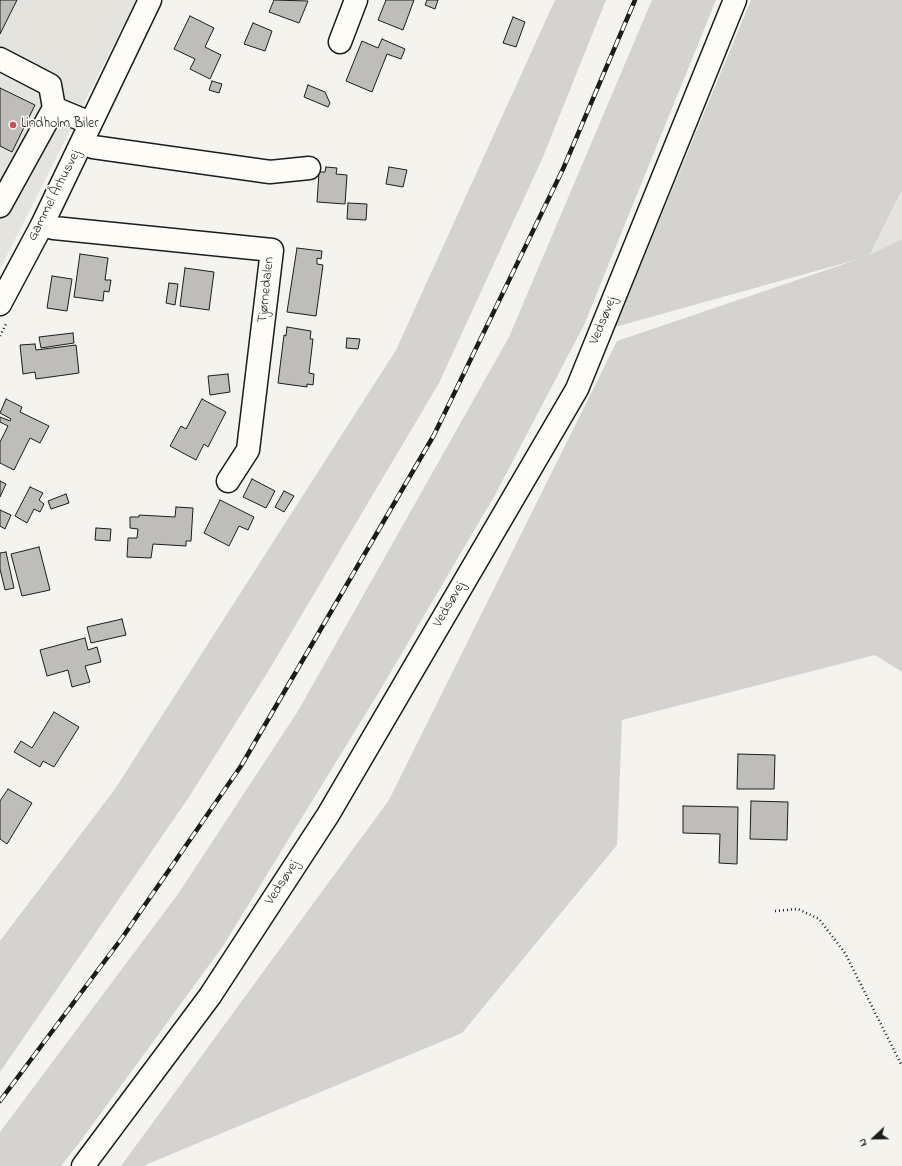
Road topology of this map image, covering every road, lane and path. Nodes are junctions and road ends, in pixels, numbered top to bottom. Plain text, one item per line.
1 (150, 0) edge
2 (356, 0) edge
3 (735, 0) edge
4 (340, 42) dead end
5 (0, 59) edge
6 (54, 108) junction
7 (90, 123) junction
8 (82, 143) junction
9 (309, 168) dead end
10 (0, 206) edge
11 (42, 225) junction
12 (0, 304) edge
13 (228, 481) dead end
14 (775, 911) dead end
15 (902, 1066) edge
16 (83, 1166) edge

1 - 7 street, Gammel Århusvej
2 - 4 street
3 - 16 street, Vedsøvej
5 - 6 street
6 - 7 street
6 - 10 street
7 - 8 street, Gammel Århusvej
8 - 9 street
8 - 11 street, Gammel Århusvej
11 - 12 street, Gammel Århusvej
11 - 13 street, Tjørnedalen
14 - 15 path

